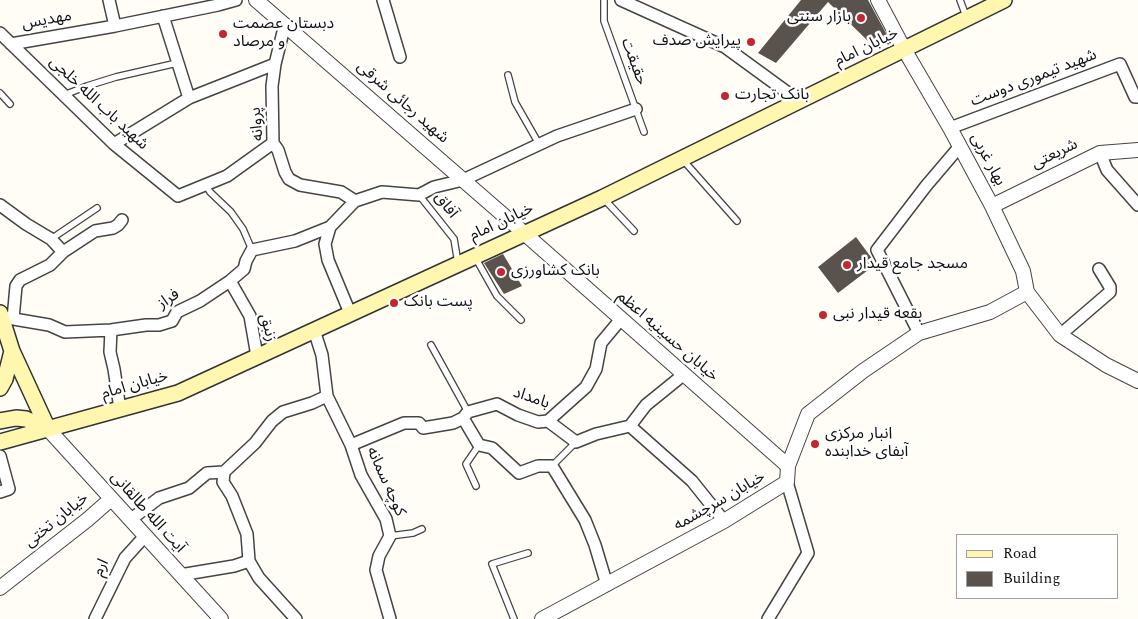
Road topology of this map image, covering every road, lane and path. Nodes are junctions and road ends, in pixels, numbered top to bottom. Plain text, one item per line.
1 (109, 0) edge
2 (236, 0) edge
3 (383, 0) edge
4 (604, 0) edge
5 (621, 0) edge
6 (878, 0) edge
7 (960, 0) edge
8 (1004, 0) edge
9 (260, 1) edge
10 (636, 3) edge
11 (163, 16) junction
12 (967, 18) junction
13 (285, 24) junction
14 (115, 26) junction
15 (0, 33) edge
16 (11, 44) junction
17 (904, 49) junction
18 (400, 57) dead end
19 (177, 62) junction
20 (275, 64) junction
21 (508, 75) dead end
22 (0, 93) edge
23 (64, 95) junction
24 (1138, 97) edge
25 (189, 98) junction
26 (799, 101) junction
27 (10, 104) dead end
28 (636, 109) junction
29 (950, 128) junction
30 (644, 132) dead end
31 (114, 144) junction
32 (274, 144) junction
33 (539, 144) junction
34 (960, 146) junction
35 (1138, 150) edge
36 (1100, 153) junction
37 (682, 159) junction
38 (463, 180) junction
39 (206, 185) junction
40 (419, 195) junction
41 (602, 198) junction
42 (355, 201) junction
43 (0, 205) edge
44 (1138, 205) edge
45 (992, 206) junction
46 (97, 208) dead end
47 (122, 220) dead end
48 (736, 221) dead end
49 (330, 227) junction
50 (634, 231) dead end
51 (524, 233) junction
52 (51, 239) junction
53 (252, 250) junction
54 (63, 252) junction
55 (474, 256) junction
56 (458, 263) junction
57 (1099, 269) dead end
58 (230, 281) junction
59 (1027, 292) junction
60 (350, 313) junction
61 (5, 316) edge
62 (621, 319) junction
63 (520, 320) dead end
64 (110, 330) junction
65 (314, 330) junction
66 (919, 333) junction
67 (1060, 335) junction
68 (431, 345) dead end
69 (12, 351) junction
70 (258, 356) junction
71 (683, 374) junction
72 (1138, 381) edge
73 (0, 388) edge
74 (327, 396) junction
75 (120, 409) junction
76 (466, 416) junction
77 (0, 421) edge
78 (548, 421) junction
79 (630, 426) junction
80 (48, 429) junction
81 (0, 442) edge
82 (576, 442) junction
83 (351, 445) junction
84 (479, 445) junction
85 (0, 456) edge
86 (552, 466) junction
87 (788, 466) junction
88 (224, 472) junction
89 (787, 482) junction
90 (476, 486) dead end
91 (0, 492) edge
92 (111, 499) junction
93 (130, 520) junction
94 (724, 521) junction
95 (422, 529) dead end
96 (145, 536) junction
97 (390, 536) junction
98 (528, 553) dead end
99 (249, 561) junction
100 (180, 575) junction
101 (607, 585) junction
102 (0, 588) edge
103 (95, 619) edge
104 (221, 619) edge
105 (296, 619) edge
106 (390, 619) edge
107 (514, 619) edge
108 (542, 619) edge
109 (768, 619) edge

1 - 14 street
2 - 11 street, مهدیس
3 - 18 street
4 - 28 lane, حقیقت
5 - 10 street
6 - 17 street, بهار غربی
7 - 12 lane
8 - 12 main road, خیابان امام
9 - 13 street, شهید رجائی شرقی
10 - 26 street
11 - 14 street, مهدیس
11 - 19 street
12 - 17 main road, خیابان امام
13 - 20 street, پروانه
13 - 38 street, شهید رجائی شرقی
14 - 16 street, مهدیس
15 - 16 street, شهید باب الله خلجی
16 - 23 street, شهید باب الله خلجی
17 - 26 main road, خیابان امام
17 - 29 street, بهار غربی
19 - 23 lane
19 - 25 street
20 - 25 street
20 - 32 street, پروانه
21 - 33 lane
22 - 27 lane
23 - 31 street, شهید باب الله خلجی
24 - 29 street, شهید تیموری دوست
25 - 31 street
26 - 37 main road, خیابان امام
28 - 30 lane, حقیقت
28 - 33 street
29 - 34 street, بهار غربی
31 - 39 street, شهید باب الله خلجی
32 - 39 street
32 - 42 street, پروانه
33 - 38 street
34 - 45 street, بهار غربی
34 - 66 street
35 - 36 street, شریعتی
36 - 44 street
36 - 45 street, شریعتی
37 - 41 main road, خیابان امام
37 - 48 lane
38 - 40 street
38 - 51 street, شهید رجائی شرقی
39 - 53 lane
40 - 42 street
40 - 56 lane, آفاق
41 - 50 lane
41 - 51 main road, خیابان امام
42 - 49 street
43 - 52 street
45 - 59 street, بهار غربی
46 - 52 lane
47 - 54 street
49 - 53 street
49 - 60 street
51 - 55 main road, خیابان امام
51 - 62 street, خیابان حسینیه اعظم
52 - 54 street
53 - 58 street, فراز
54 - 61 street
55 - 56 main road, خیابان امام
55 - 63 lane
56 - 60 main road, خیابان امام
57 - 67 street
58 - 64 street, فراز
58 - 70 street, زنبق
59 - 66 street, خیابان سرچشمه
59 - 67 street
60 - 65 main road, خیابان امام
61 - 64 street, فراز
61 - 69 main road
62 - 71 street, خیابان حسینیه اعظم
62 - 78 street
64 - 75 street
65 - 70 main road, خیابان امام
65 - 74 street, کوچه سمانه
66 - 87 street, خیابان سرچشمه
67 - 72 street
68 - 76 lane
69 - 73 main road
69 - 80 main road
70 - 75 main road, خیابان امام
71 - 79 street
71 - 87 street, خیابان حسینیه اعظم
74 - 83 street, کوچه سمانه
74 - 88 street
75 - 80 main road, خیابان امام
76 - 78 street, بامداد
76 - 83 street, بامداد
76 - 84 street
77 - 80 main road
78 - 82 street, بامداد
79 - 82 street
79 - 94 street
80 - 81 main road, خیابان امام
80 - 92 street, آیت الله طالقانی
82 - 86 lane
83 - 97 street, کوچه سمانه
84 - 86 street
84 - 90 lane
85 - 91 street
86 - 101 street
87 - 89 street, خیابان سرچشمه
88 - 93 street
88 - 99 street
89 - 94 street, خیابان سرچشمه
89 - 109 street
92 - 93 street, آیت الله طالقانی
92 - 102 street, خیابان تختی
93 - 96 street, آیت الله طالقانی
94 - 101 street, خیابان سرچشمه
95 - 97 lane
96 - 100 street, آیت الله طالقانی
96 - 103 street, ارم
97 - 106 street, کوچه سمانه
98 - 107 lane
99 - 100 street
99 - 105 street
100 - 104 street, آیت الله طالقانی
101 - 108 street, خیابان سرچشمه

